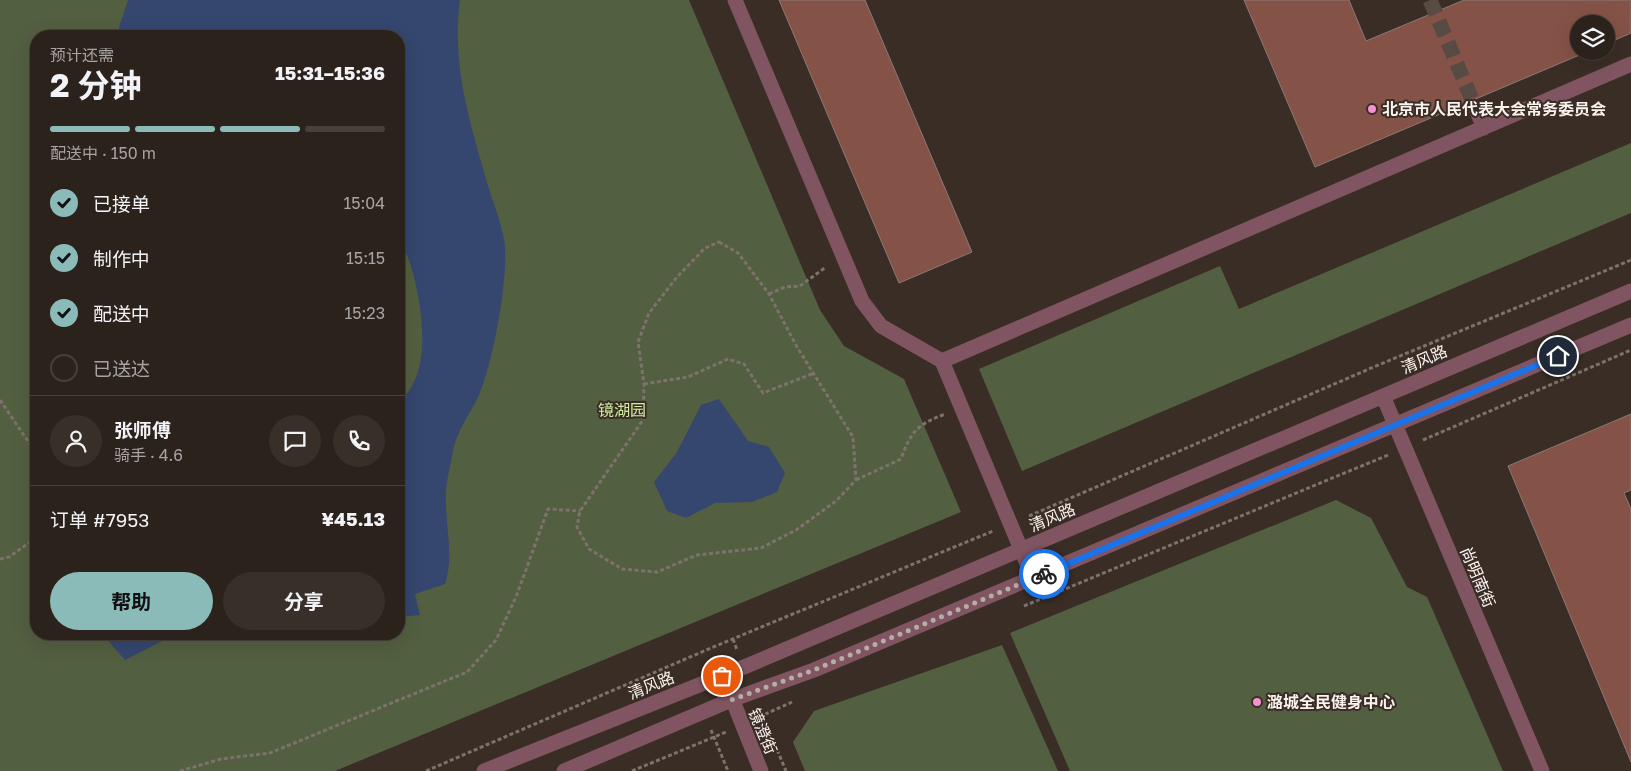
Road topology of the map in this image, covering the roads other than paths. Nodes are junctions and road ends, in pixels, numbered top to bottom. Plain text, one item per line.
1 (735, 0) edge
2 (1631, 64) edge
3 (1476, 109) tunnel mouth
4 (1484, 128) junction
5 (1631, 291) edge
6 (1631, 325) edge
7 (942, 361) junction
8 (1382, 396) junction
9 (1395, 425) junction
10 (1022, 549) junction
11 (1033, 578) junction
12 (722, 676) junction
13 (731, 700) junction
14 (484, 771) edge
15 (564, 771) edge
16 (760, 771) edge
17 (1542, 771) edge

1 - 7 street
2 - 4 street
3 - 4 street
4 - 7 street
5 - 8 street, 清风路
6 - 9 street
7 - 10 street
8 - 9 street, 尚明南街
8 - 10 street, 清风路
9 - 11 street
9 - 17 street, 尚明南街
10 - 11 street
10 - 12 street, 清风路
11 - 13 street
12 - 13 street, 镜澄街
12 - 14 street, 清风路
13 - 15 street
13 - 16 street, 镜澄街

